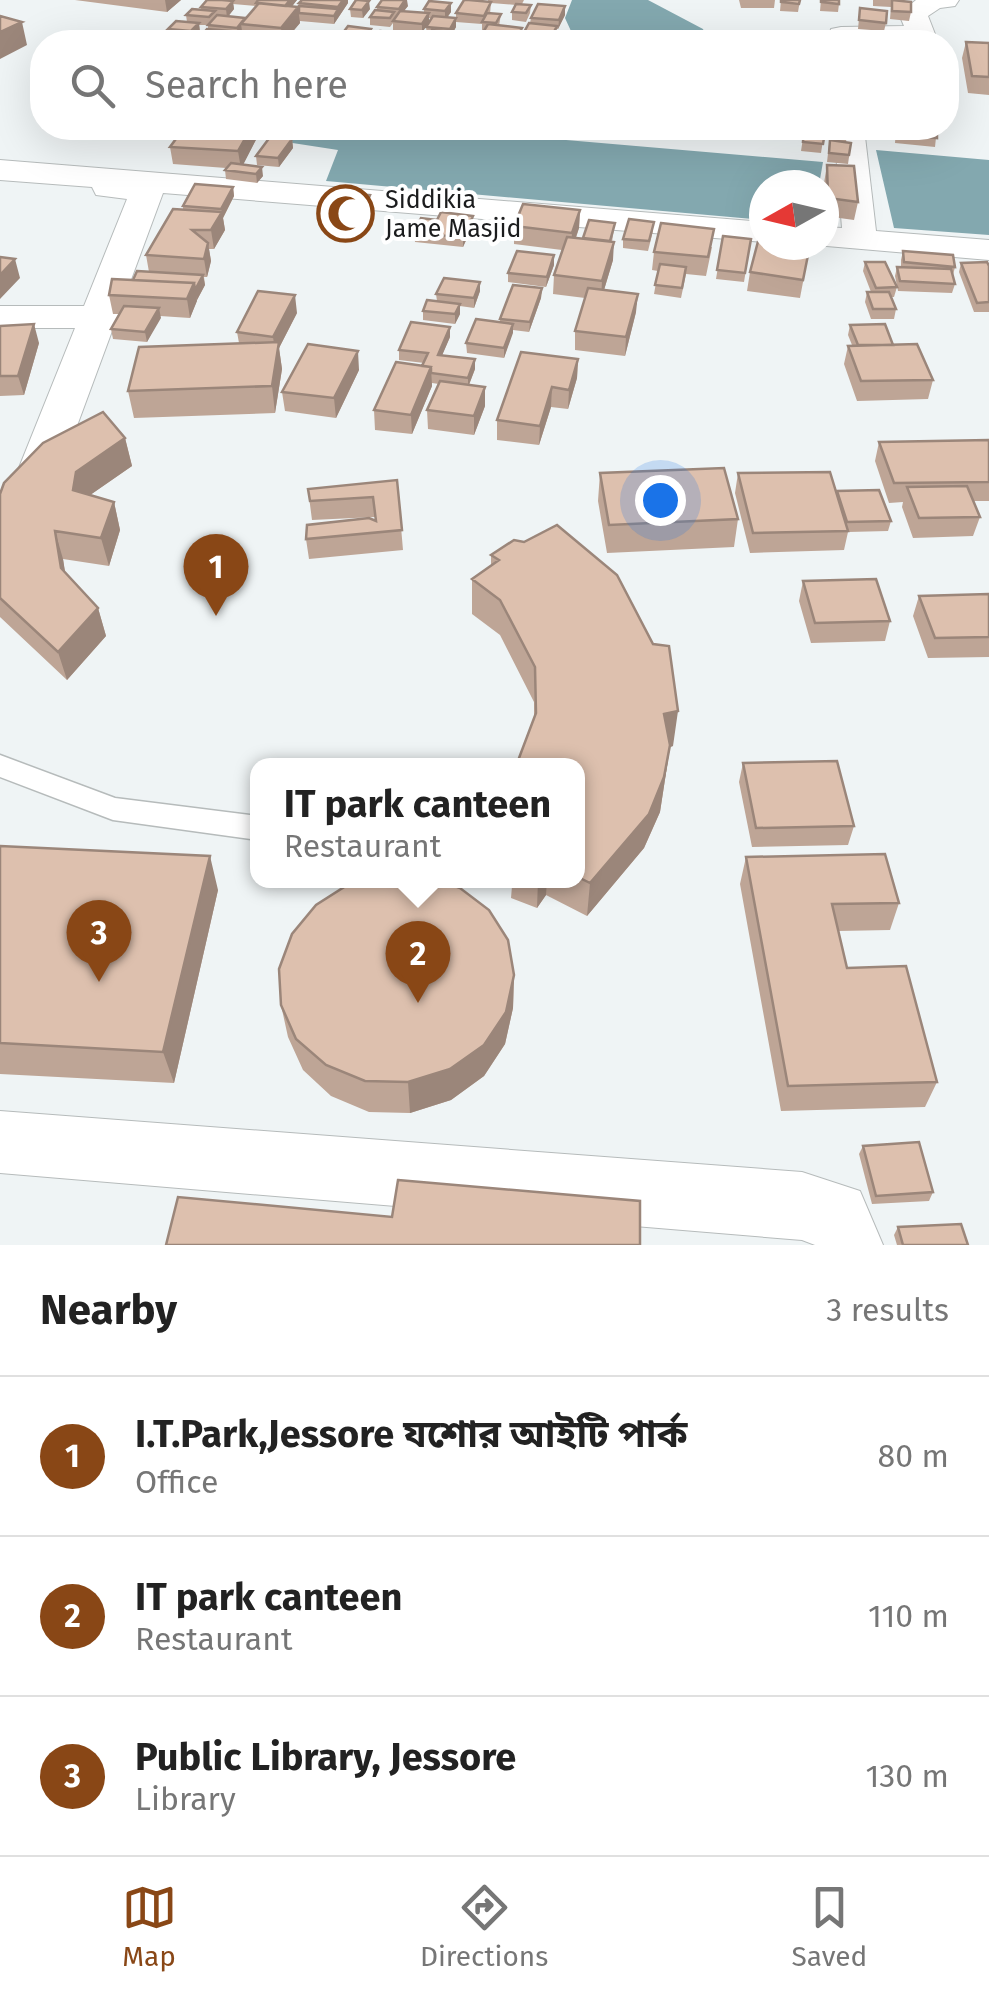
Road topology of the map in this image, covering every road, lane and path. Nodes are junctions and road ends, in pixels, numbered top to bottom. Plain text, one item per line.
1 (946, 0) edge
2 (919, 30) edge
3 (851, 140) edge
4 (0, 170) edge
5 (0, 178) edge
6 (749, 231) edge
7 (839, 238) edge
8 (860, 240) junction
9 (989, 250) edge
10 (0, 317) edge
11 (96, 318) junction
12 (0, 572) edge
13 (0, 766) edge
14 (250, 827) edge
15 (0, 1142) edge
16 (849, 1245) edge

1 - 2 street
3 - 8 street
4 - 6 street
5 - 11 street
7 - 8 street
8 - 9 street
10 - 11 street
11 - 12 street
13 - 14 lane
15 - 16 street

